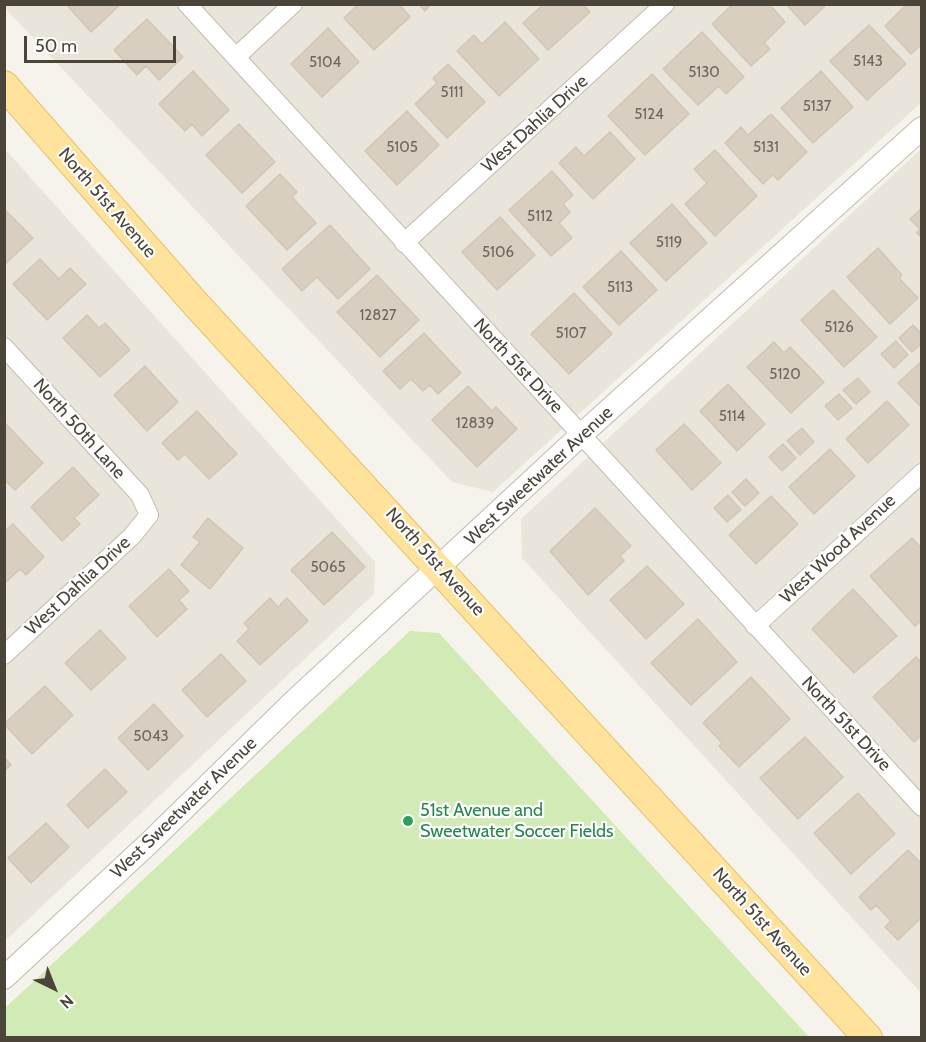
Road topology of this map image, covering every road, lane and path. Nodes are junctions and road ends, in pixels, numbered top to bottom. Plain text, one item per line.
1 (187, 4) edge
2 (293, 4) edge
3 (665, 4) edge
4 (236, 57) junction
5 (4, 85) edge
6 (921, 128) edge
7 (404, 243) junction
8 (4, 347) edge
9 (582, 435) junction
10 (921, 473) edge
11 (149, 515) joint
12 (440, 568) junction
13 (755, 626) junction
14 (4, 655) edge
15 (919, 798) edge
16 (4, 978) edge
17 (868, 1038) edge

1 - 4 street, North 51st Drive
2 - 4 street
3 - 7 street, West Dahlia Drive
4 - 7 street, North 51st Drive
5 - 12 main road, North 51st Avenue
6 - 9 street, West Sweetwater Avenue
7 - 9 street, North 51st Drive
8 - 11 street, North 50th Lane
9 - 12 street, West Sweetwater Avenue
9 - 13 street, North 51st Drive
10 - 13 street, West Wood Avenue
11 - 14 street, West Dahlia Drive
12 - 16 street, West Sweetwater Avenue
12 - 17 main road, North 51st Avenue
13 - 15 street, North 51st Drive

